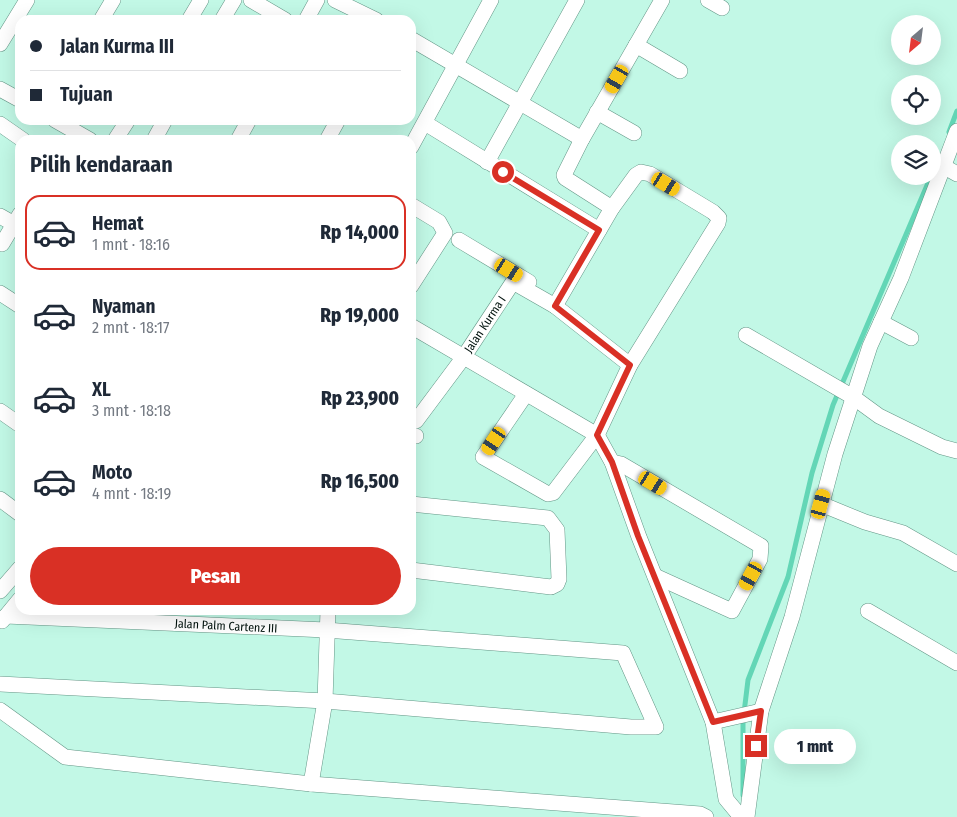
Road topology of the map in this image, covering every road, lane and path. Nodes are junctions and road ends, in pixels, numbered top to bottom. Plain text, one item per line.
1 (27, 0) edge
2 (113, 0) edge
3 (201, 0) edge
4 (234, 0) edge
5 (251, 0) edge
6 (317, 0) edge
7 (335, 0) edge
8 (490, 0) edge
9 (577, 0) edge
10 (662, 0) edge
11 (708, 0) edge
12 (722, 8) dead end
13 (18, 15) edge
14 (104, 15) edge
15 (192, 15) edge
16 (225, 15) edge
17 (276, 15) edge
18 (309, 15) edge
19 (366, 15) edge
20 (15, 20) edge
21 (416, 42) edge
22 (0, 44) edge
23 (636, 45) junction
24 (454, 64) junction
25 (680, 71) dead end
26 (0, 89) edge
27 (15, 97) edge
28 (520, 103) junction
29 (597, 112) junction
30 (0, 124) edge
31 (425, 124) junction
32 (64, 125) edge
33 (957, 131) edge
34 (634, 134) dead end
35 (16, 135) edge
36 (81, 135) edge
37 (416, 139) edge
38 (582, 139) junction
39 (487, 162) junction
40 (943, 166) junction
41 (957, 174) edge
42 (416, 208) edge
43 (612, 208) junction
44 (0, 216) edge
45 (15, 219) edge
46 (15, 222) edge
47 (599, 230) junction
48 (459, 240) dead end
49 (2, 244) dead end
50 (416, 278) edge
51 (0, 292) edge
52 (15, 302) edge
53 (557, 303) junction
54 (881, 322) junction
55 (416, 329) edge
56 (746, 335) dead end
57 (911, 338) dead end
58 (463, 358) junction
59 (630, 365) junction
60 (526, 394) junction
61 (854, 397) junction
62 (0, 411) edge
63 (416, 421) edge
64 (15, 422) edge
65 (597, 435) junction
66 (957, 451) edge
67 (612, 462) junction
68 (0, 499) edge
69 (821, 504) junction
70 (416, 505) edge
71 (15, 510) edge
72 (957, 564) edge
73 (416, 571) edge
74 (15, 574) edge
75 (655, 576) junction
76 (0, 591) edge
77 (15, 604) edge
78 (868, 611) dead end
79 (328, 615) edge
80 (2, 617) edge
81 (326, 630) junction
82 (957, 663) edge
83 (0, 684) edge
84 (325, 701) junction
85 (0, 710) edge
86 (761, 711) junction
87 (713, 722) junction
88 (311, 784) junction
89 (706, 817) edge
90 (741, 817) edge
91 (747, 817) edge

1 - 13 street
2 - 14 street
3 - 15 street
4 - 16 street
5 - 17 street
6 - 18 street
7 - 19 street
8 - 24 street
9 - 28 street
10 - 23 street
11 - 12 street
20 - 22 street
21 - 24 street
23 - 25 street
23 - 29 street
24 - 28 street
24 - 31 street
26 - 27 street
28 - 38 street
28 - 39 street
29 - 34 street
29 - 38 street
30 - 35 street
31 - 37 street
31 - 39 street
32 - 36 street
33 - 40 street
38 - 43 street
39 - 47 street
40 - 41 street
40 - 54 street
42 - 50 street
43 - 47 street
43 - 59 street
44 - 45 street
46 - 49 street
47 - 53 street
48 - 53 street
51 - 52 street
53 - 58 street, Jalan Kurma I
53 - 59 street
54 - 57 street
54 - 61 street
55 - 58 street
56 - 61 street
58 - 60 street
58 - 63 street
59 - 65 street
60 - 65 street
60 - 65 street
61 - 66 street
61 - 69 street
62 - 64 street
65 - 67 street
67 - 75 street
67 - 75 street
68 - 71 street
69 - 72 street
69 - 86 street
70 - 73 street
74 - 76 street
75 - 87 street
77 - 80 street
78 - 82 street
79 - 81 street
80 - 81 street, Jalan Palm Cartenz III
81 - 84 street
81 - 84 street, Jalan Palm Cartenz III
83 - 84 street
84 - 88 street
85 - 88 street
86 - 87 street
86 - 91 street
87 - 90 street
88 - 89 street

